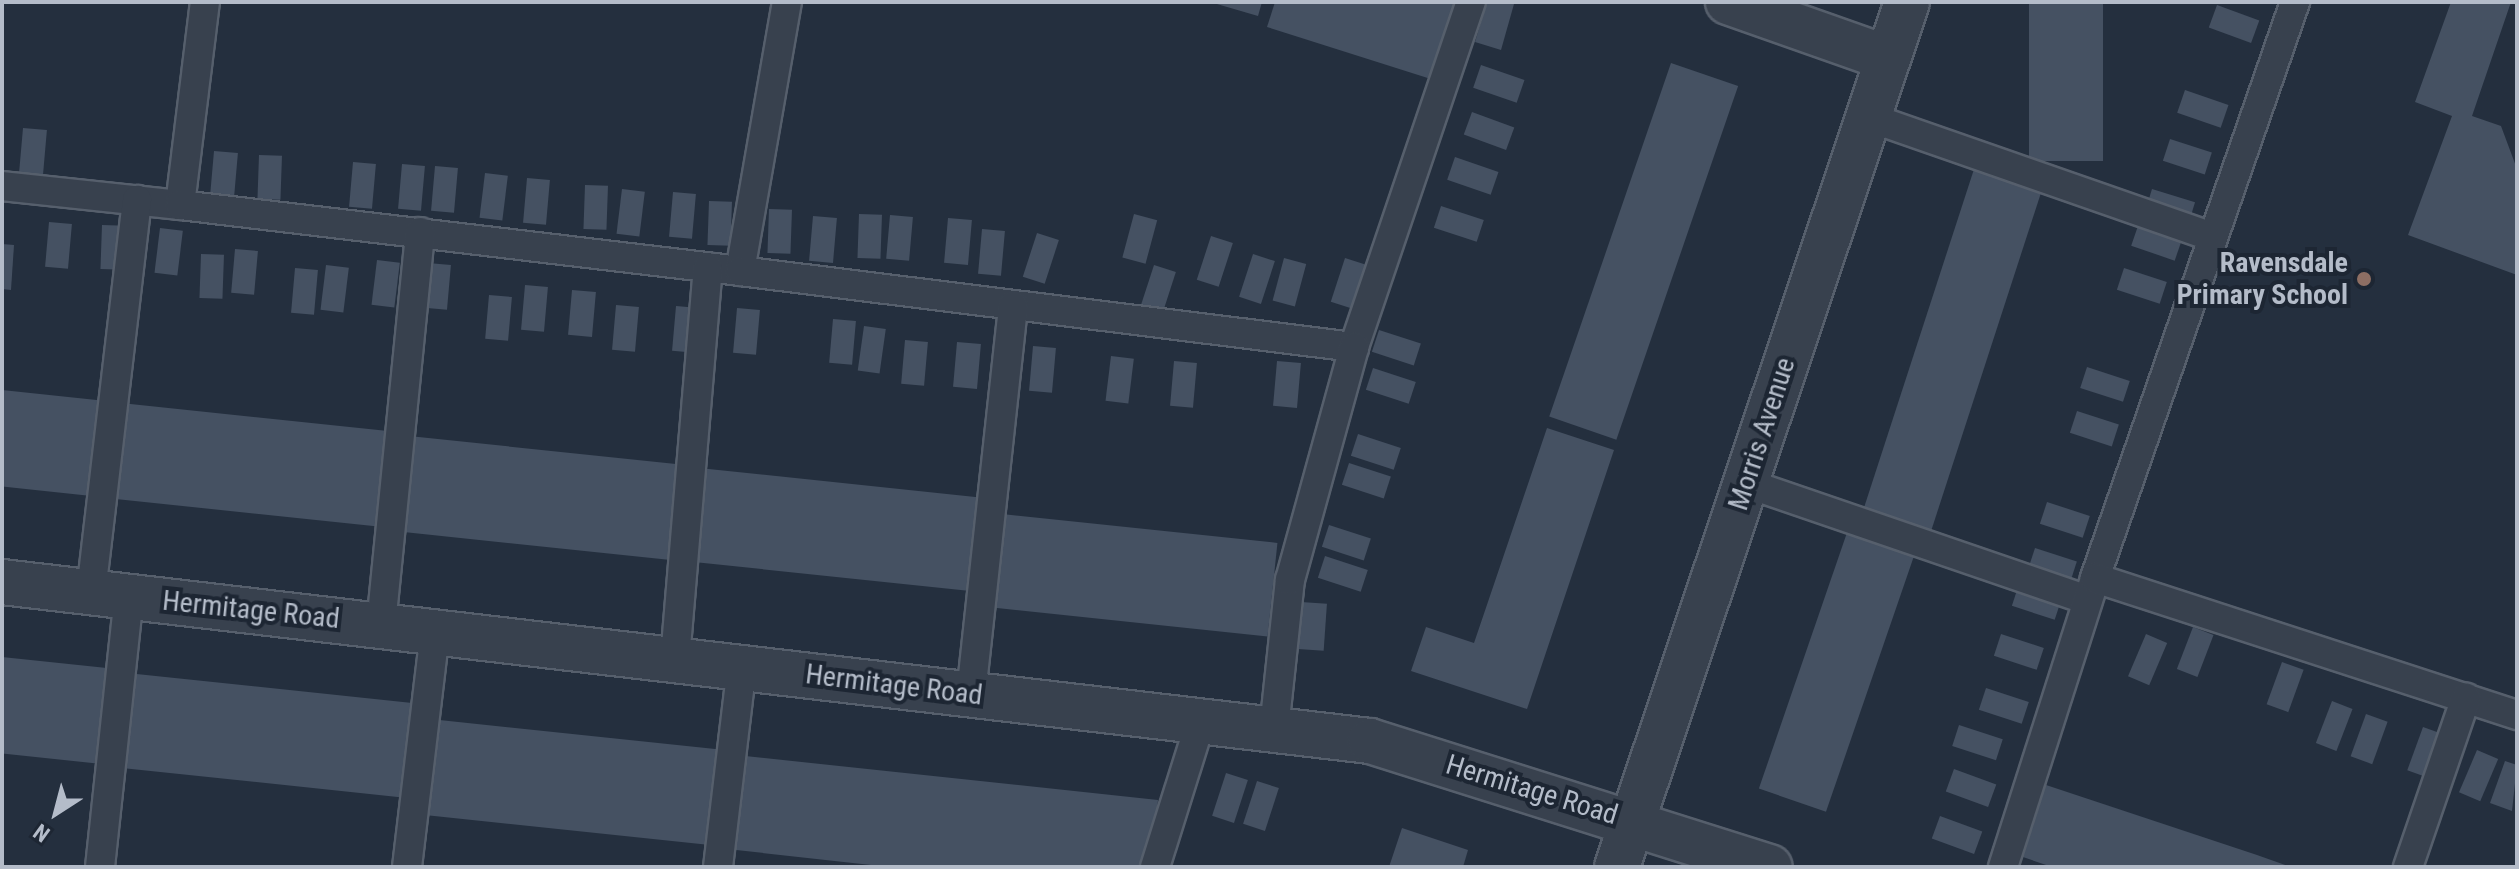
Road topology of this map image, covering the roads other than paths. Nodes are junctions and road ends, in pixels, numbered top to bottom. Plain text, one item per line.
1 (205, 2) edge
2 (787, 2) edge
3 (1471, 2) edge
4 (1728, 2) edge
5 (1907, 2) edge
6 (2295, 2) edge
7 (1887, 58) junction
8 (1868, 117) junction
9 (2, 186) edge
10 (137, 200) junction
11 (180, 205) junction
12 (420, 232) junction
13 (2213, 237) junction
14 (708, 267) junction
15 (740, 271) junction
16 (1013, 305) junction
17 (1354, 347) junction
18 (1746, 483) junction
19 (2, 582) edge
20 (2092, 589) junction
21 (110, 595) junction
22 (381, 625) junction
23 (435, 631) junction
24 (675, 659) junction
25 (742, 667) junction
26 (971, 694) junction
27 (2466, 698) junction
28 (2517, 715) edge
29 (1201, 720) junction
30 (1274, 729) junction
31 (1633, 821) junction
32 (100, 867) edge
33 (407, 867) edge
34 (718, 867) edge
35 (1155, 867) edge
36 (1617, 867) edge
37 (1770, 867) edge
38 (2003, 867) edge
39 (2408, 867) edge

1 - 11 lane
2 - 15 lane
3 - 17 lane
4 - 7 street
5 - 7 street, Morris Avenue
6 - 13 lane
7 - 8 street, Morris Avenue
8 - 13 lane
8 - 18 street, Morris Avenue
9 - 10 lane
10 - 11 lane
10 - 21 lane
11 - 12 lane
12 - 14 lane
12 - 22 lane
13 - 20 lane
14 - 15 lane
14 - 24 lane
15 - 16 lane
16 - 17 lane
16 - 26 lane
17 - 30 lane
18 - 20 lane
18 - 31 street, Morris Avenue
19 - 21 street, Hermitage Road
20 - 27 lane
20 - 38 lane
21 - 22 street, Hermitage Road
21 - 32 lane
22 - 23 street, Hermitage Road
23 - 24 street, Hermitage Road
23 - 33 lane
24 - 25 street, Hermitage Road
25 - 26 street, Hermitage Road
25 - 34 lane
26 - 29 street, Hermitage Road
27 - 28 lane
27 - 39 lane
29 - 30 street, Hermitage Road
29 - 35 lane
30 - 31 street, Hermitage Road
31 - 36 street, Morris Avenue
31 - 37 street, Hermitage Road

